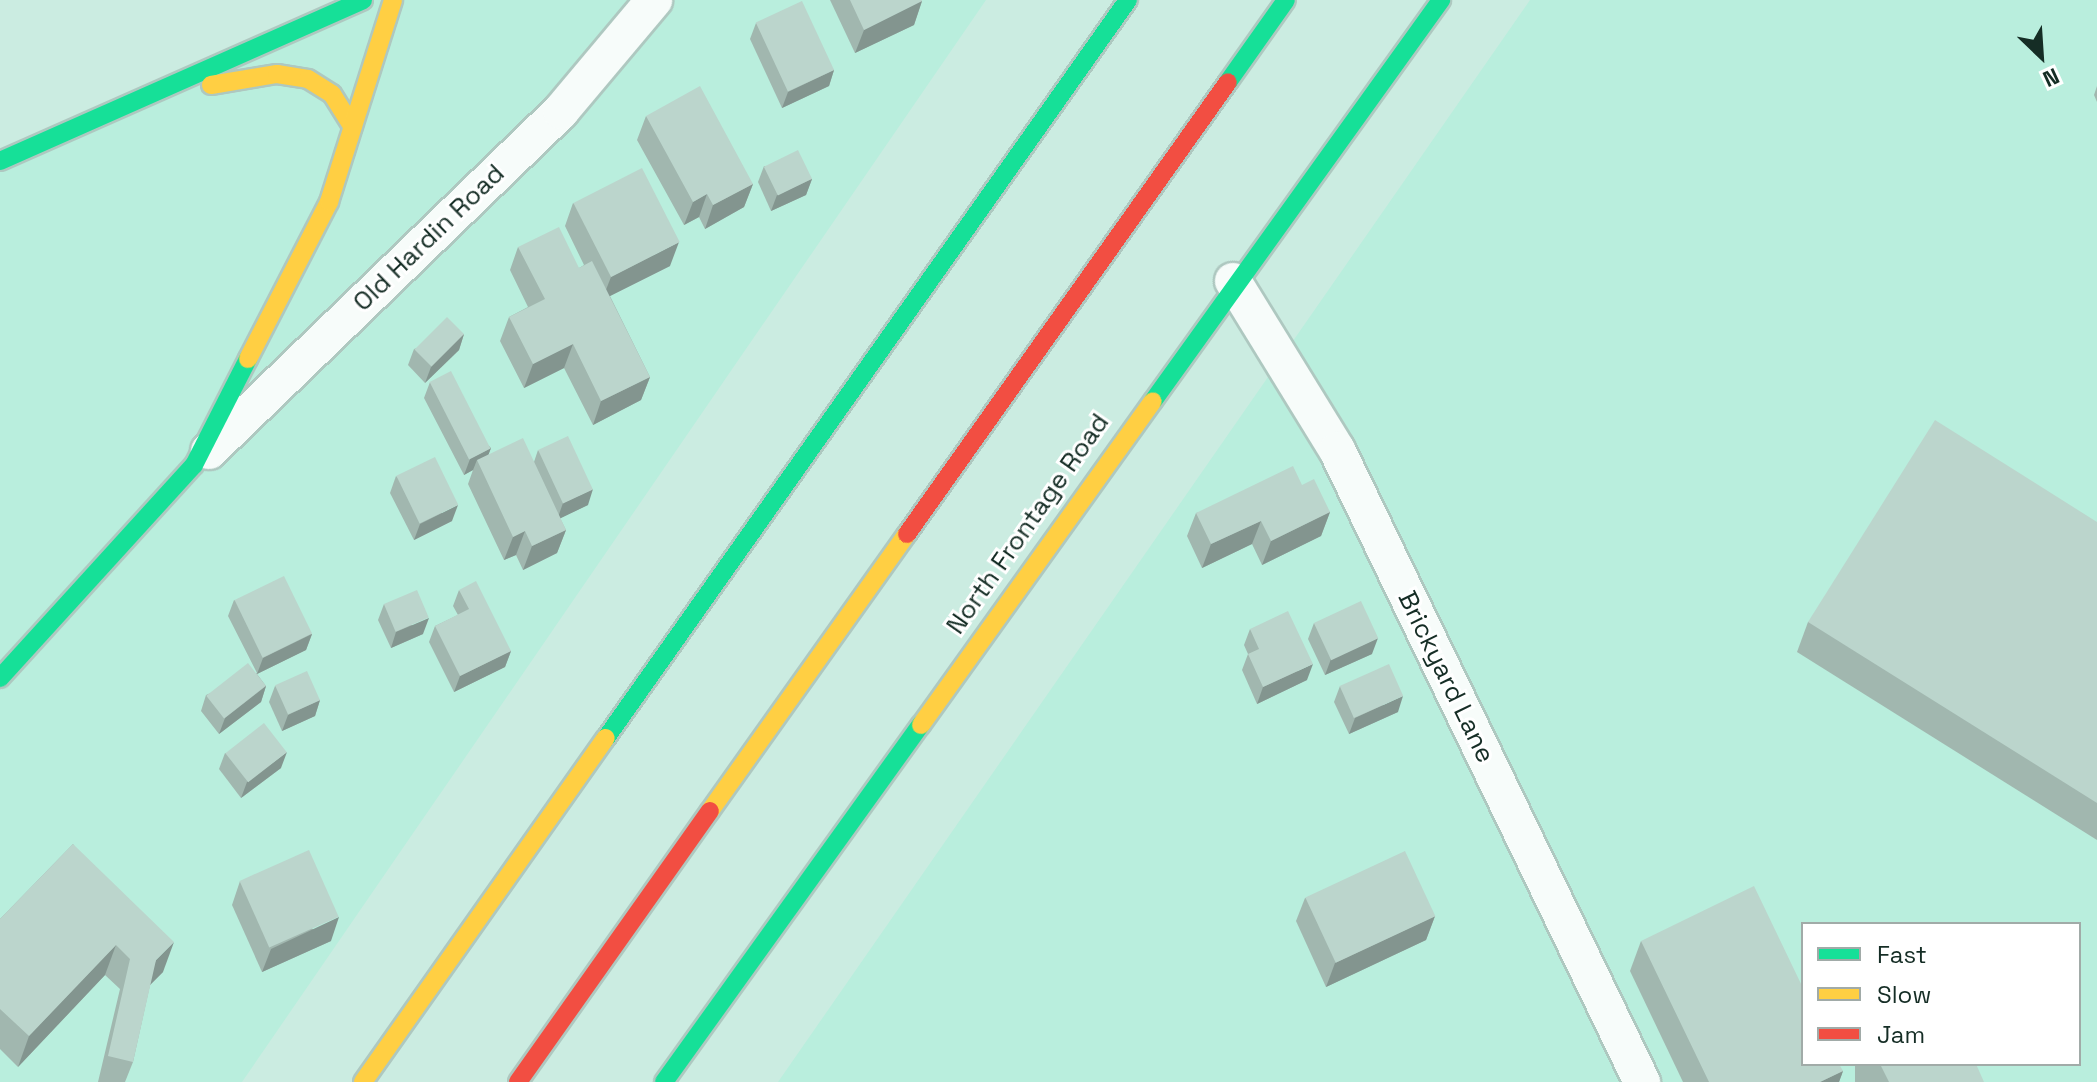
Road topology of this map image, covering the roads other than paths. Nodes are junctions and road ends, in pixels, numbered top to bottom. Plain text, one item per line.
1 (363, 0) edge
2 (393, 0) edge
3 (654, 0) edge
4 (1128, 0) edge
5 (1286, 0) edge
6 (1441, 0) edge
7 (294, 8) dead end
8 (207, 69) junction
9 (146, 96) junction
10 (353, 127) junction
11 (0, 161) edge
12 (1233, 281) junction
13 (194, 465) junction
14 (0, 678) edge
15 (363, 1082) edge
16 (518, 1082) edge
17 (664, 1082) edge
18 (1642, 1082) edge

1 - 8 main road
2 - 10 main road, Old Hardin Road
3 - 13 street, Old Hardin Road
4 - 15 main road
5 - 16 main road
6 - 12 main road, North Frontage Road
7 - 8 main road
8 - 9 main road
9 - 10 main road
9 - 11 main road
10 - 13 main road, Old Hardin Road
12 - 17 main road, North Frontage Road
12 - 18 street, Brickyard Lane
13 - 14 main road, Old Hardin Road

